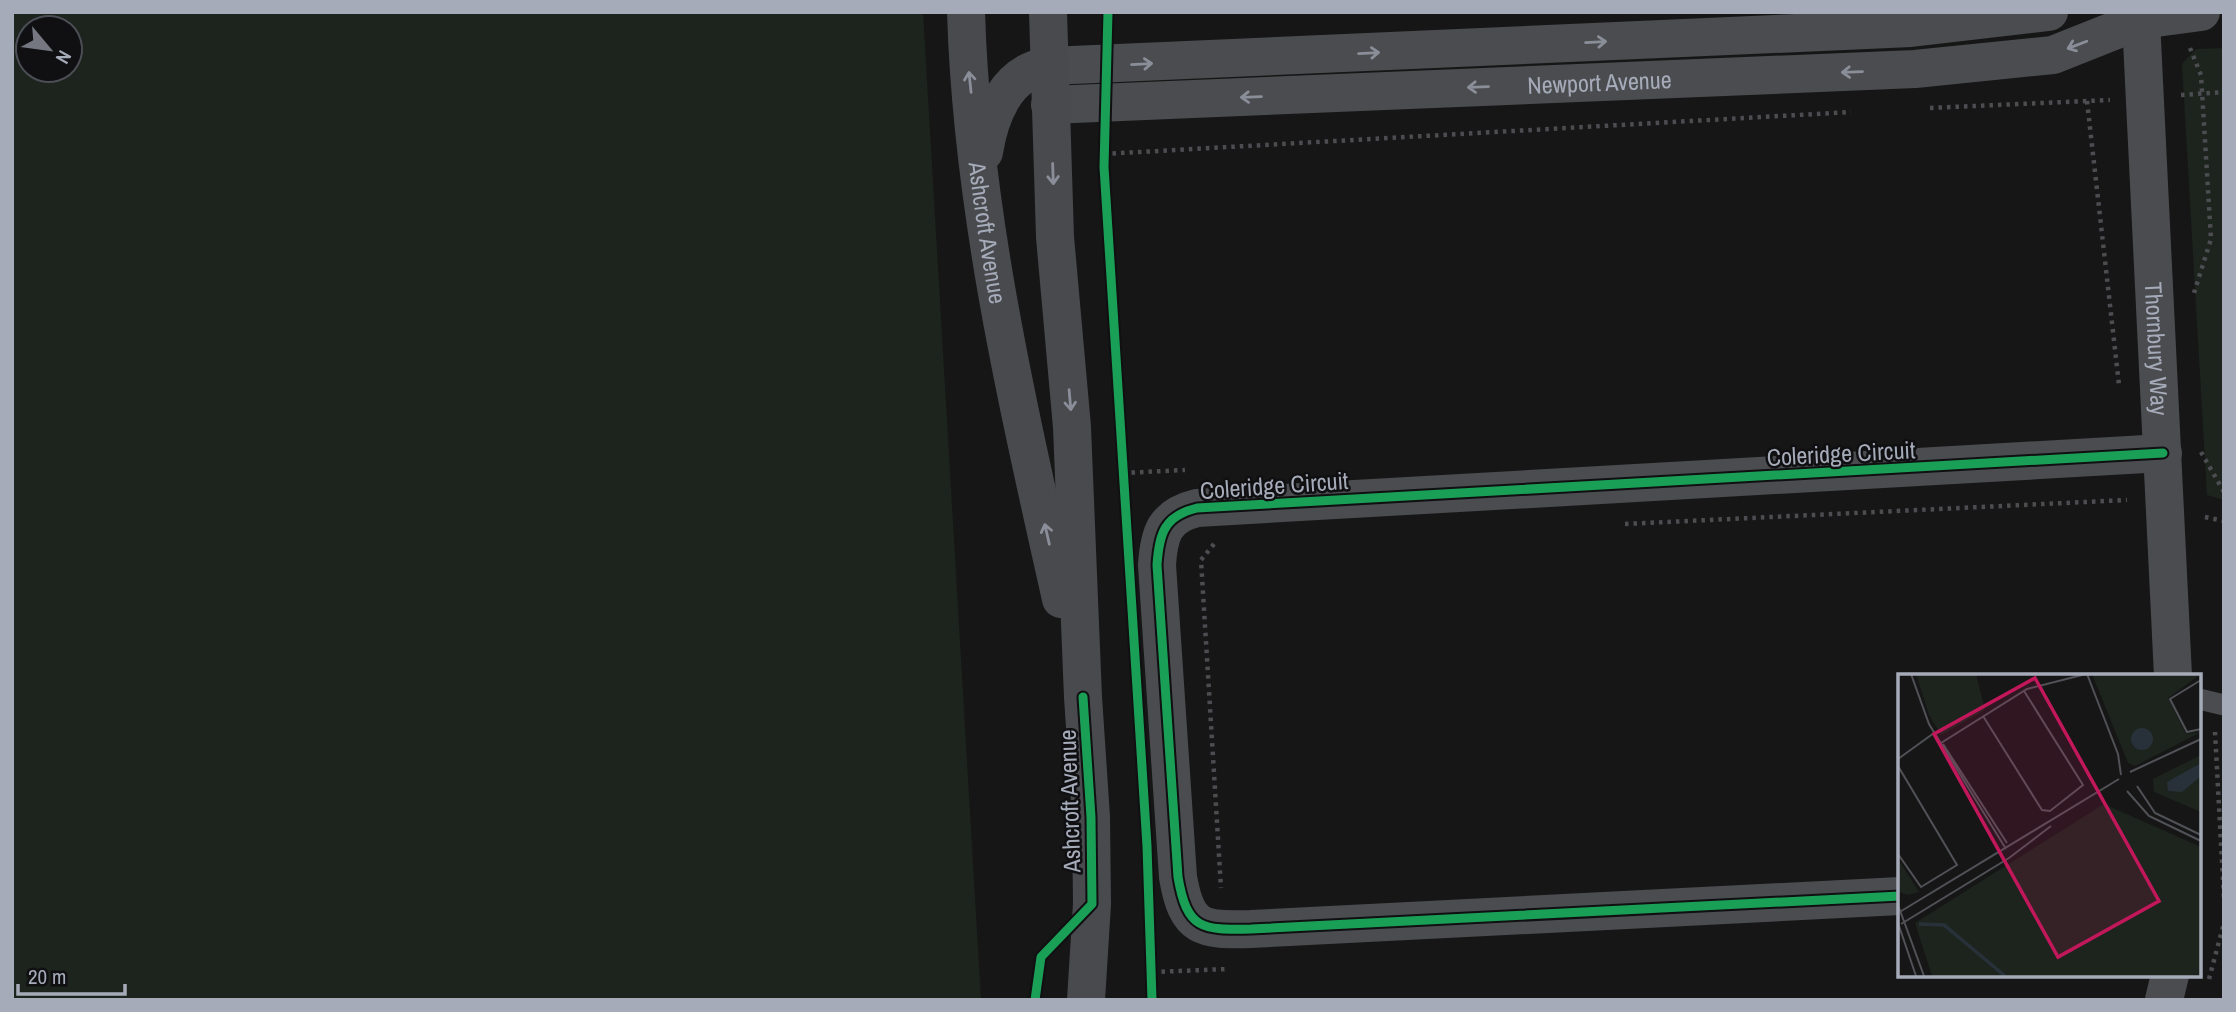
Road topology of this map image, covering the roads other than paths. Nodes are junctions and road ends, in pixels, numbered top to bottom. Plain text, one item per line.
1 (966, 12) edge
2 (1048, 12) edge
3 (2049, 12) edge
4 (2065, 12) edge
5 (2201, 12) edge
6 (2141, 20) junction
7 (1911, 28) junction
8 (1049, 66) junction
9 (1915, 69) junction
10 (1050, 106) junction
11 (981, 174) junction
12 (2162, 453) junction
13 (2173, 674) edge
14 (1083, 697) junction
15 (1898, 896) edge
16 (2170, 977) edge
17 (1085, 994) edge
18 (2164, 1000) edge

11 -> 1 main road, Ashcroft Avenue
2 - 8 main road, Ashcroft Avenue
3 - 7 street, Newport Avenue
4 - 6 street, Newport Avenue
5 - 6 street, Newport Avenue
6 -> 9 street, Newport Avenue
6 - 12 street, Thornbury Way
8 -> 7 street, Newport Avenue
7 - 9 street
8 - 10 main road, Ashcroft Avenue
8 - 11 main road
9 -> 10 street, Newport Avenue
10 -> 14 main road, Ashcroft Avenue
14 -> 11 main road, Ashcroft Avenue
12 - 13 street, Thornbury Way
12 - 15 street, Coleridge Circuit
14 - 17 main road, Ashcroft Avenue
16 - 18 street

